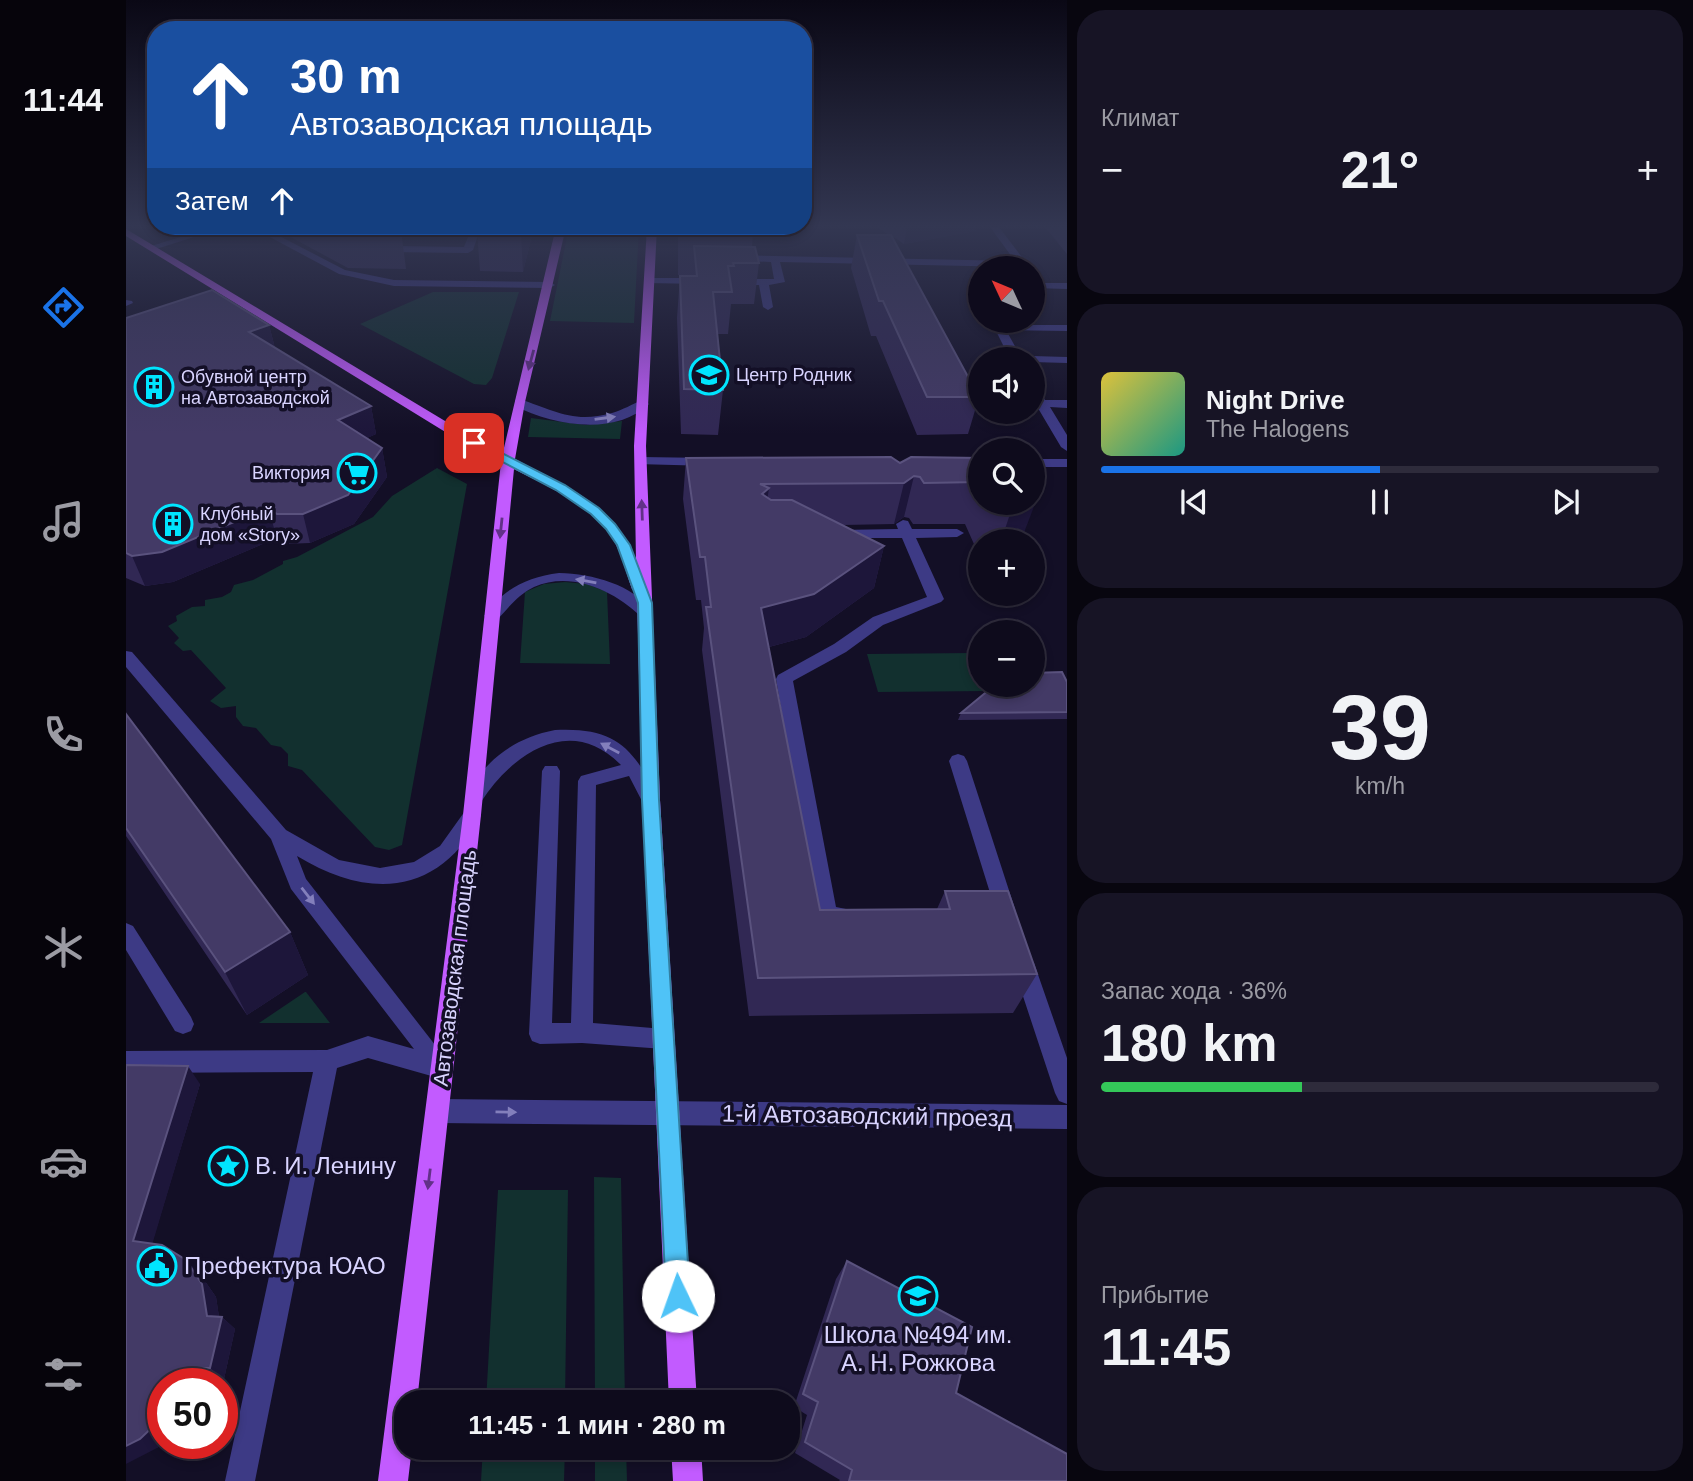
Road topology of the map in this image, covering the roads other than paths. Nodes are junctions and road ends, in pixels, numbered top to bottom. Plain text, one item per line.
1 (233, 296) edge
2 (547, 296) edge
3 (649, 296) edge
4 (766, 296) edge
5 (768, 307) dead end
6 (1066, 328) edge
7 (1010, 347) edge
8 (1045, 359) edge
9 (1066, 360) edge
10 (519, 403) junction
11 (1045, 403) edge
12 (643, 404) junction
13 (1066, 404) edge
14 (1045, 408) edge
15 (1066, 447) edge
16 (508, 460) junction
17 (641, 461) junction
18 (731, 462) edge
19 (1045, 463) edge
20 (1066, 464) edge
21 (905, 529) junction
22 (957, 533) dead end
23 (817, 534) edge
24 (645, 607) junction
25 (492, 616) junction
26 (126, 656) edge
27 (958, 761) dead end
28 (634, 768) junction
29 (551, 771) dead end
30 (651, 800) junction
31 (473, 806) junction
32 (279, 835) junction
33 (869, 916) edge
34 (126, 932) edge
35 (183, 1024) dead end
36 (582, 1033) junction
37 (664, 1039) junction
38 (327, 1061) junction
39 (126, 1062) edge
40 (442, 1068) junction
41 (1066, 1093) edge
42 (438, 1111) junction
43 (668, 1113) junction
44 (1066, 1116) edge
45 (682, 1390) edge
46 (687, 1460) edge
47 (240, 1481) edge
48 (393, 1481) edge
49 (688, 1481) edge

1 - 16 main road
2 -> 10 main road, Автозаводская площадь
3 - 12 main road
4 - 5 street
6 - 7 street
8 - 9 street
10 -> 12 street
10 - 16 main road, Автозаводская площадь
11 - 13 street
12 - 17 main road
14 - 15 street
16 - 24 main road
16 -> 25 main road, Автозаводская площадь
17 - 18 street
24 -> 17 main road
19 - 20 street
21 - 22 street
21 - 23 street
21 - 33 street
24 -> 25 street
24 - 30 main road
25 - 31 main road, Автозаводская площадь
26 - 32 street
27 - 41 street
28 - 30 street
28 -> 31 street
28 - 36 street
29 - 36 street
30 - 37 main road
31 - 32 street
31 - 40 main road, Автозаводская площадь
32 -> 40 street
34 - 35 street
36 - 37 street
37 - 43 main road
38 - 39 street
38 - 40 street
38 - 47 street
40 - 42 main road, Автозаводская площадь
42 -> 43 street, Автозаводская площадь
42 -> 48 main road
43 - 44 street, 1-й Автозаводский проезд
43 - 45 main road
46 - 49 main road

